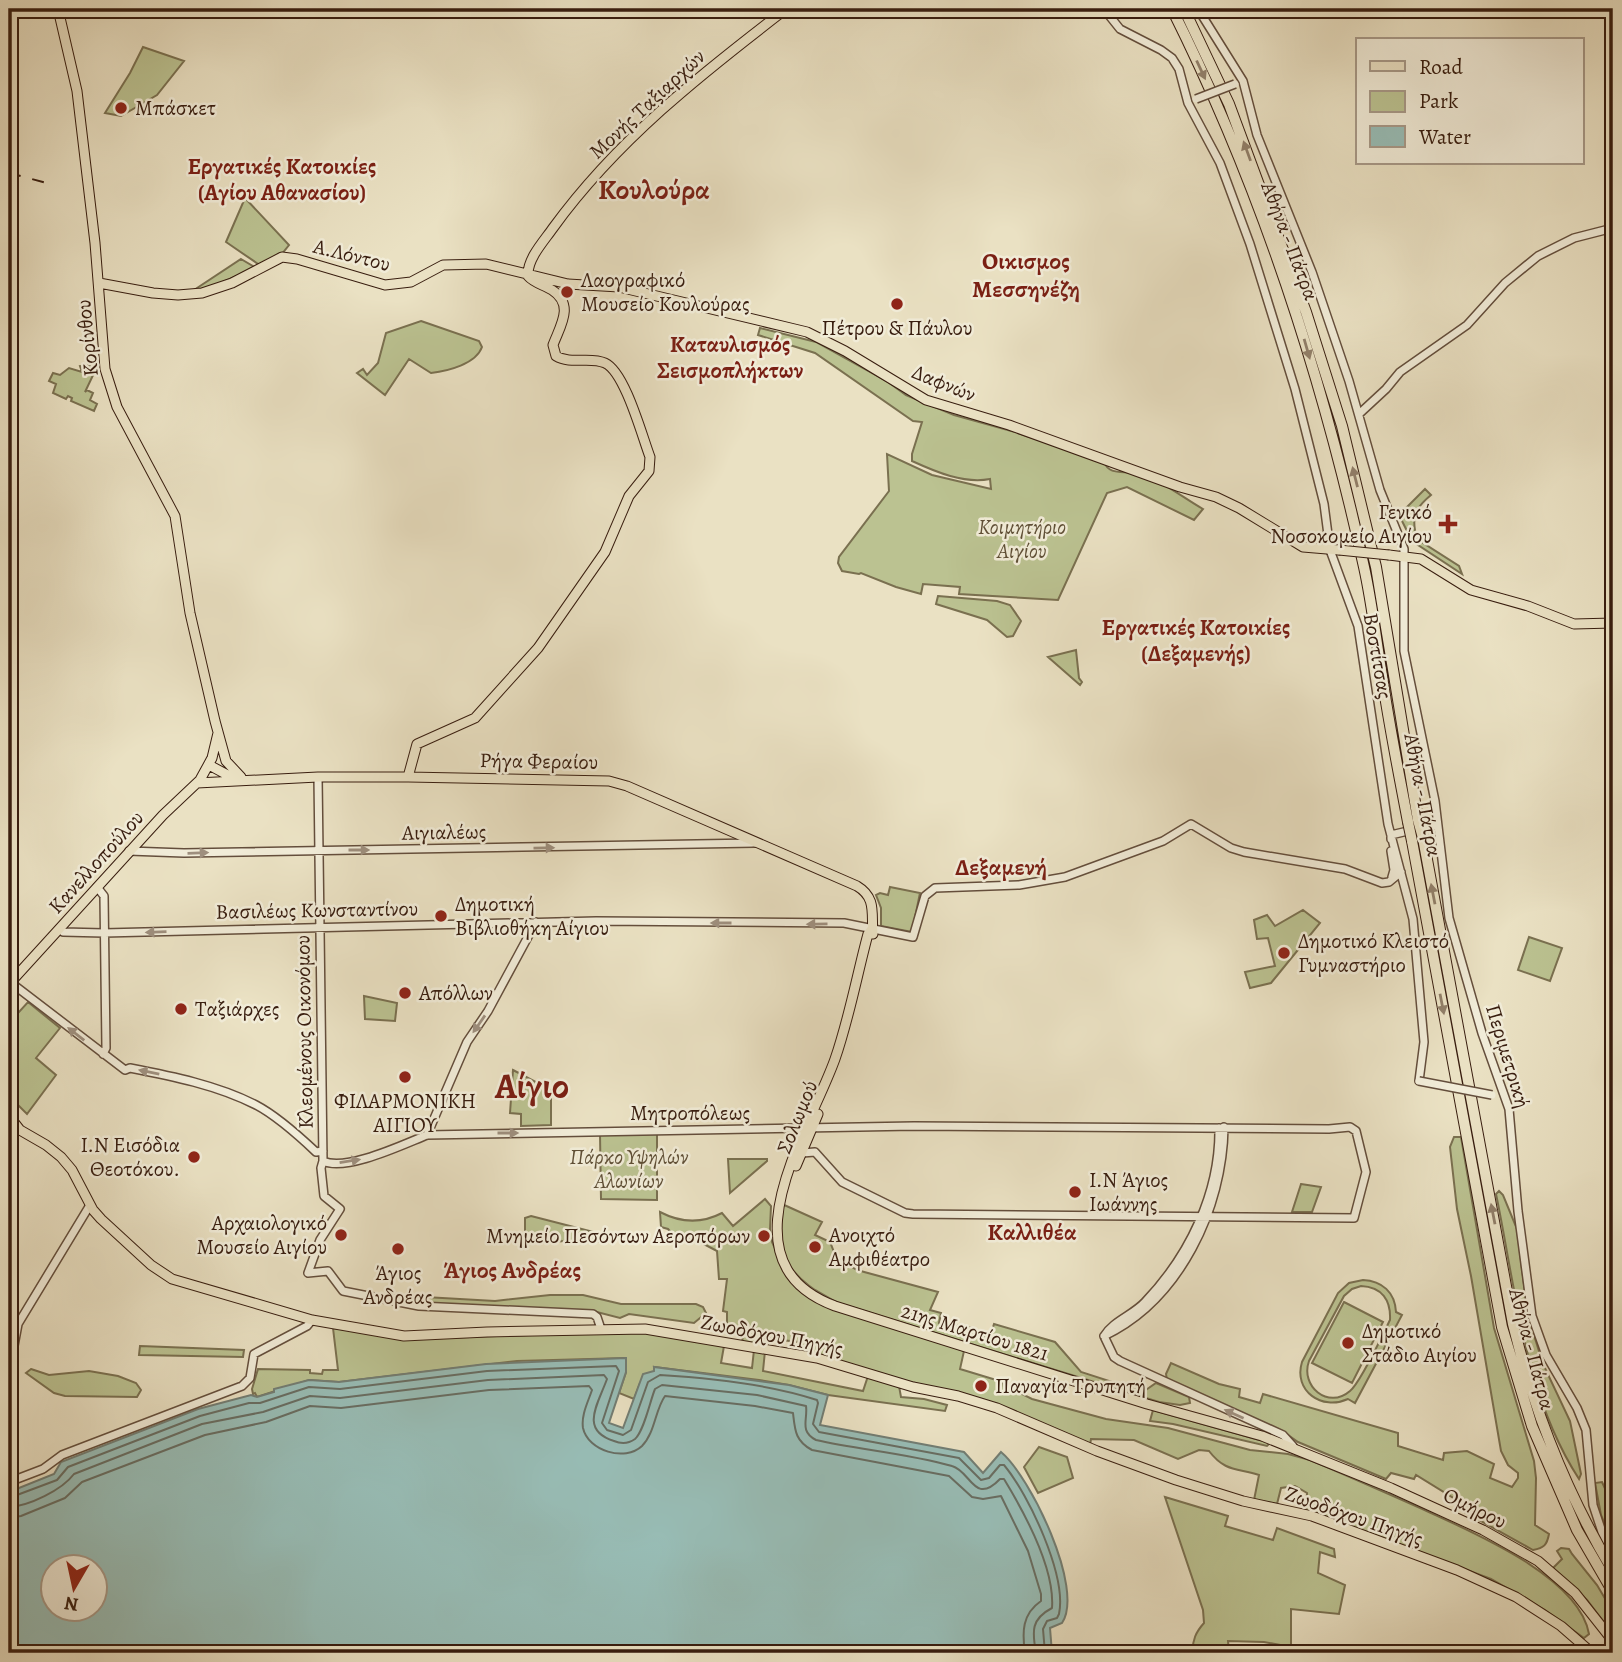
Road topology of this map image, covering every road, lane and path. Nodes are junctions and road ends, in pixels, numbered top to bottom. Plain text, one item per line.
1 (58, 9) edge
2 (786, 9) edge
3 (1104, 9) edge
4 (1172, 9) edge
5 (1184, 9) edge
6 (1198, 9) edge
7 (1243, 80) junction
8 (1192, 101) junction
9 (1613, 228) edge
10 (528, 274) junction
11 (99, 283) junction
12 (1359, 414) junction
13 (1334, 550) junction
14 (1405, 556) junction
15 (1613, 622) edge
16 (218, 731) junction
17 (221, 741) junction
18 (212, 765) junction
19 (318, 777) junction
20 (408, 777) junction
21 (243, 779) junction
22 (198, 781) junction
23 (1413, 821) junction
24 (1437, 824) junction
25 (1391, 835) junction
26 (1417, 839) junction
27 (759, 843) junction
28 (129, 851) junction
29 (319, 851) junction
30 (1401, 872) junction
31 (1392, 878) junction
32 (97, 887) junction
33 (859, 887) joint
34 (536, 922) junction
35 (320, 928) junction
36 (58, 929) junction
37 (872, 929) junction
38 (104, 933) junction
39 (9, 982) edge
40 (103, 1054) junction
41 (1507, 1098) junction
42 (9, 1116) edge
43 (1223, 1129) junction
44 (802, 1130) junction
45 (427, 1135) junction
46 (800, 1149) junction
47 (323, 1151) junction
48 (323, 1161) junction
49 (787, 1181) joint
50 (90, 1205) junction
51 (1204, 1217) junction
52 (312, 1320) junction
53 (601, 1329) junction
54 (11, 1351) edge
55 (1293, 1446) junction
56 (9, 1482) edge
57 (1613, 1553) edge
58 (1613, 1571) edge
59 (1613, 1592) edge
60 (1613, 1641) edge
61 (1592, 1653) edge

1 - 11 main road, Κορίνθου
2 - 10 main road, Μονής Ταξιαρχών
3 - 8 street, Βοστίτσας
4 -> 23 highway, Αθήνα - Πάτρα
23 -> 5 highway, Αθήνα - Πάτρα
6 - 7 street, Περιμετρική
7 - 8 street, bridge
7 - 12 street, Περιμετρική
8 - 13 street, Βοστίτσας
9 - 12 street
10 - 11 main road, Α.Λόντου
10 - 13 main road, Δαφνών
10 - 20 main road
11 - 16 main road, Κορίνθου
12 - 14 street, Περιμετρική
13 - 14 main road, Δαφνών, bridge
13 - 25 street, Βοστίτσας
14 - 15 main road, Δαφνών
14 - 24 street, Περιμετρική
16 - 17 main road, Κορίνθου
16 - 18 main road, Κορίνθου
17 - 18 main road
17 - 21 main road, Κορίνθου
18 - 21 main road
18 - 22 main road, Κανελλοπούλου
19 - 20 main road, Ρήγα Φεραίου
19 - 21 main road, Ρήγα Φεραίου
19 - 29 street, Κλεομένους Οικονόμου
20 - 27 main road, Ρήγα Φεραίου
21 - 22 main road, Ρήγα Φεραίου
22 - 28 main road, Κανελλοπούλου
23 - 26 highway, Αθήνα - Πάτρα, bridge
24 - 25 street
24 - 41 street, Περιμετρική
25 - 30 street, Βοστίτσας
25 - 31 street
58 -> 26 highway, Αθήνα - Πάτρα
26 -> 59 highway, Αθήνα - Πάτρα
29 -> 27 street, Αιγιαλέως
27 - 33 main road, Ρήγα Φεραίου
28 -> 29 street, Αιγιαλέως
28 - 32 main road, Κανελλοπούλου
29 - 35 street, Κλεομένους Οικονόμου
30 - 31 street
30 - 41 street, Βοστίτσας, bridge
31 - 37 street, Βασιλέως Κωνσταντίνου
32 - 36 main road, Κανελλοπούλου
32 - 38 street
33 - 37 main road, Σολωμού
34 - 35 street, Βασιλέως Κωνσταντίνου
37 -> 34 street, Βασιλέως Κωνσταντίνου
34 -> 45 street
35 -> 38 street, Βασιλέως Κωνσταντίνου
35 - 47 street, Κλεομένους Οικονόμου
36 - 38 street, Βασιλέως Κωνσταντίνου
36 - 39 main road, Κανελλοπούλου
37 - 44 main road, Σολωμού
38 - 40 street
40 -> 39 street
47 -> 40 street
41 - 57 street, Περιμετρική
42 - 50 main road, Ζωοδόχου Πηγής
43 - 44 street, Μητροπόλεως
43 - 51 street
43 - 51 street, Μητροπόλεως
45 -> 44 street, Μητροπόλεως
44 - 46 main road, Σολωμού
48 -> 45 street, Μητροπόλεως
46 - 49 main road, Σολωμού
46 - 51 street
47 - 48 street, Κλεομένους Οικονόμου
48 - 53 street, Κλεομένους Οικονόμου
49 - 55 main road, 21ης Μαρτίου 1821
50 - 52 main road, Ζωοδόχου Πηγής
50 - 54 street
55 -> 51 street
52 - 53 main road, Ζωοδόχου Πηγής
52 - 56 street
53 - 61 main road, Ζωοδόχου Πηγής
55 - 60 main road, Ομήρου

